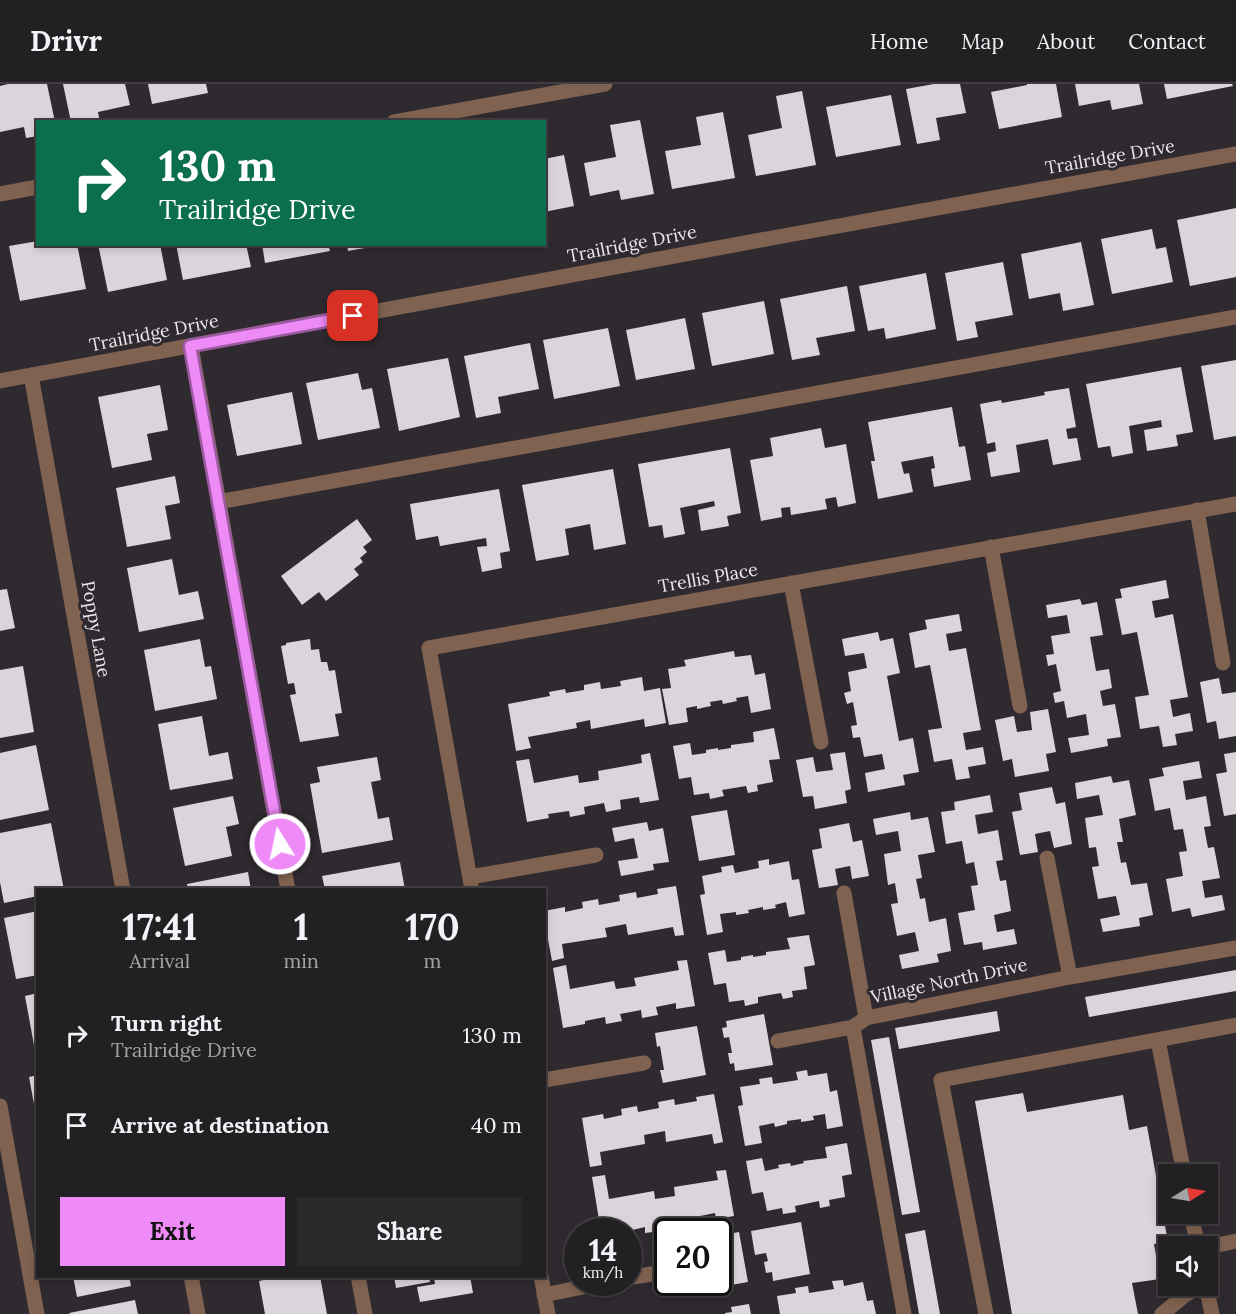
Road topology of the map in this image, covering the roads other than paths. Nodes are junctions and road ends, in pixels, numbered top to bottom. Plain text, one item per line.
1 (605, 84) edge
2 (405, 120) edge
3 (1236, 154) edge
4 (36, 188) edge
5 (0, 194) edge
6 (1236, 317) edge
7 (190, 346) junction
8 (31, 375) junction
9 (0, 381) edge
10 (218, 502) junction
11 (1236, 504) edge
12 (1197, 510) junction
13 (991, 547) junction
14 (791, 583) junction
15 (1223, 663) dead end
16 (1020, 706) dead end
17 (821, 742) dead end
18 (596, 855) dead end
19 (1047, 858) dead end
20 (471, 883) edge
21 (123, 888) edge
22 (288, 888) edge
23 (844, 893) dead end
24 (1236, 948) edge
25 (1070, 976) junction
26 (860, 1023) junction
27 (1236, 1025) edge
28 (1158, 1040) junction
29 (778, 1041) dead end
30 (644, 1063) dead end
31 (546, 1080) edge
32 (0, 1106) edge
33 (1182, 1164) edge
34 (1236, 1242) edge
35 (1218, 1245) edge
36 (191, 1278) edge
37 (358, 1278) edge
38 (541, 1278) edge
39 (564, 1291) edge
40 (544, 1295) junction
41 (1184, 1296) edge
42 (1208, 1296) edge
43 (37, 1314) edge
44 (198, 1314) edge
45 (365, 1314) edge
46 (548, 1314) edge
47 (904, 1314) edge
48 (986, 1314) edge
49 (1162, 1314) edge
50 (1212, 1314) edge

1 - 2 street
3 - 7 street, Trailridge Drive
4 - 5 street
6 - 10 street
7 - 8 street, Trailridge Drive
7 - 10 street
8 - 9 street, Trailridge Drive
8 - 21 street, Poppy Lane
10 - 22 street
11 - 12 street, Trellis Place
12 - 13 street, Trellis Place
12 - 15 street
13 - 14 street, Trellis Place
13 - 16 street
14 - 17 street
14 - 20 street, Trellis Place
18 - 20 street
19 - 25 street
23 - 26 street
24 - 25 street, Village North Drive
25 - 26 street, Village North Drive
26 - 29 street, Village North Drive
26 - 47 street
27 - 28 street
28 - 33 street
28 - 48 street
30 - 31 street
32 - 43 street
34 - 35 street
36 - 44 street
37 - 45 street
38 - 40 street
39 - 40 street
40 - 46 street
41 - 49 street
42 - 50 street

